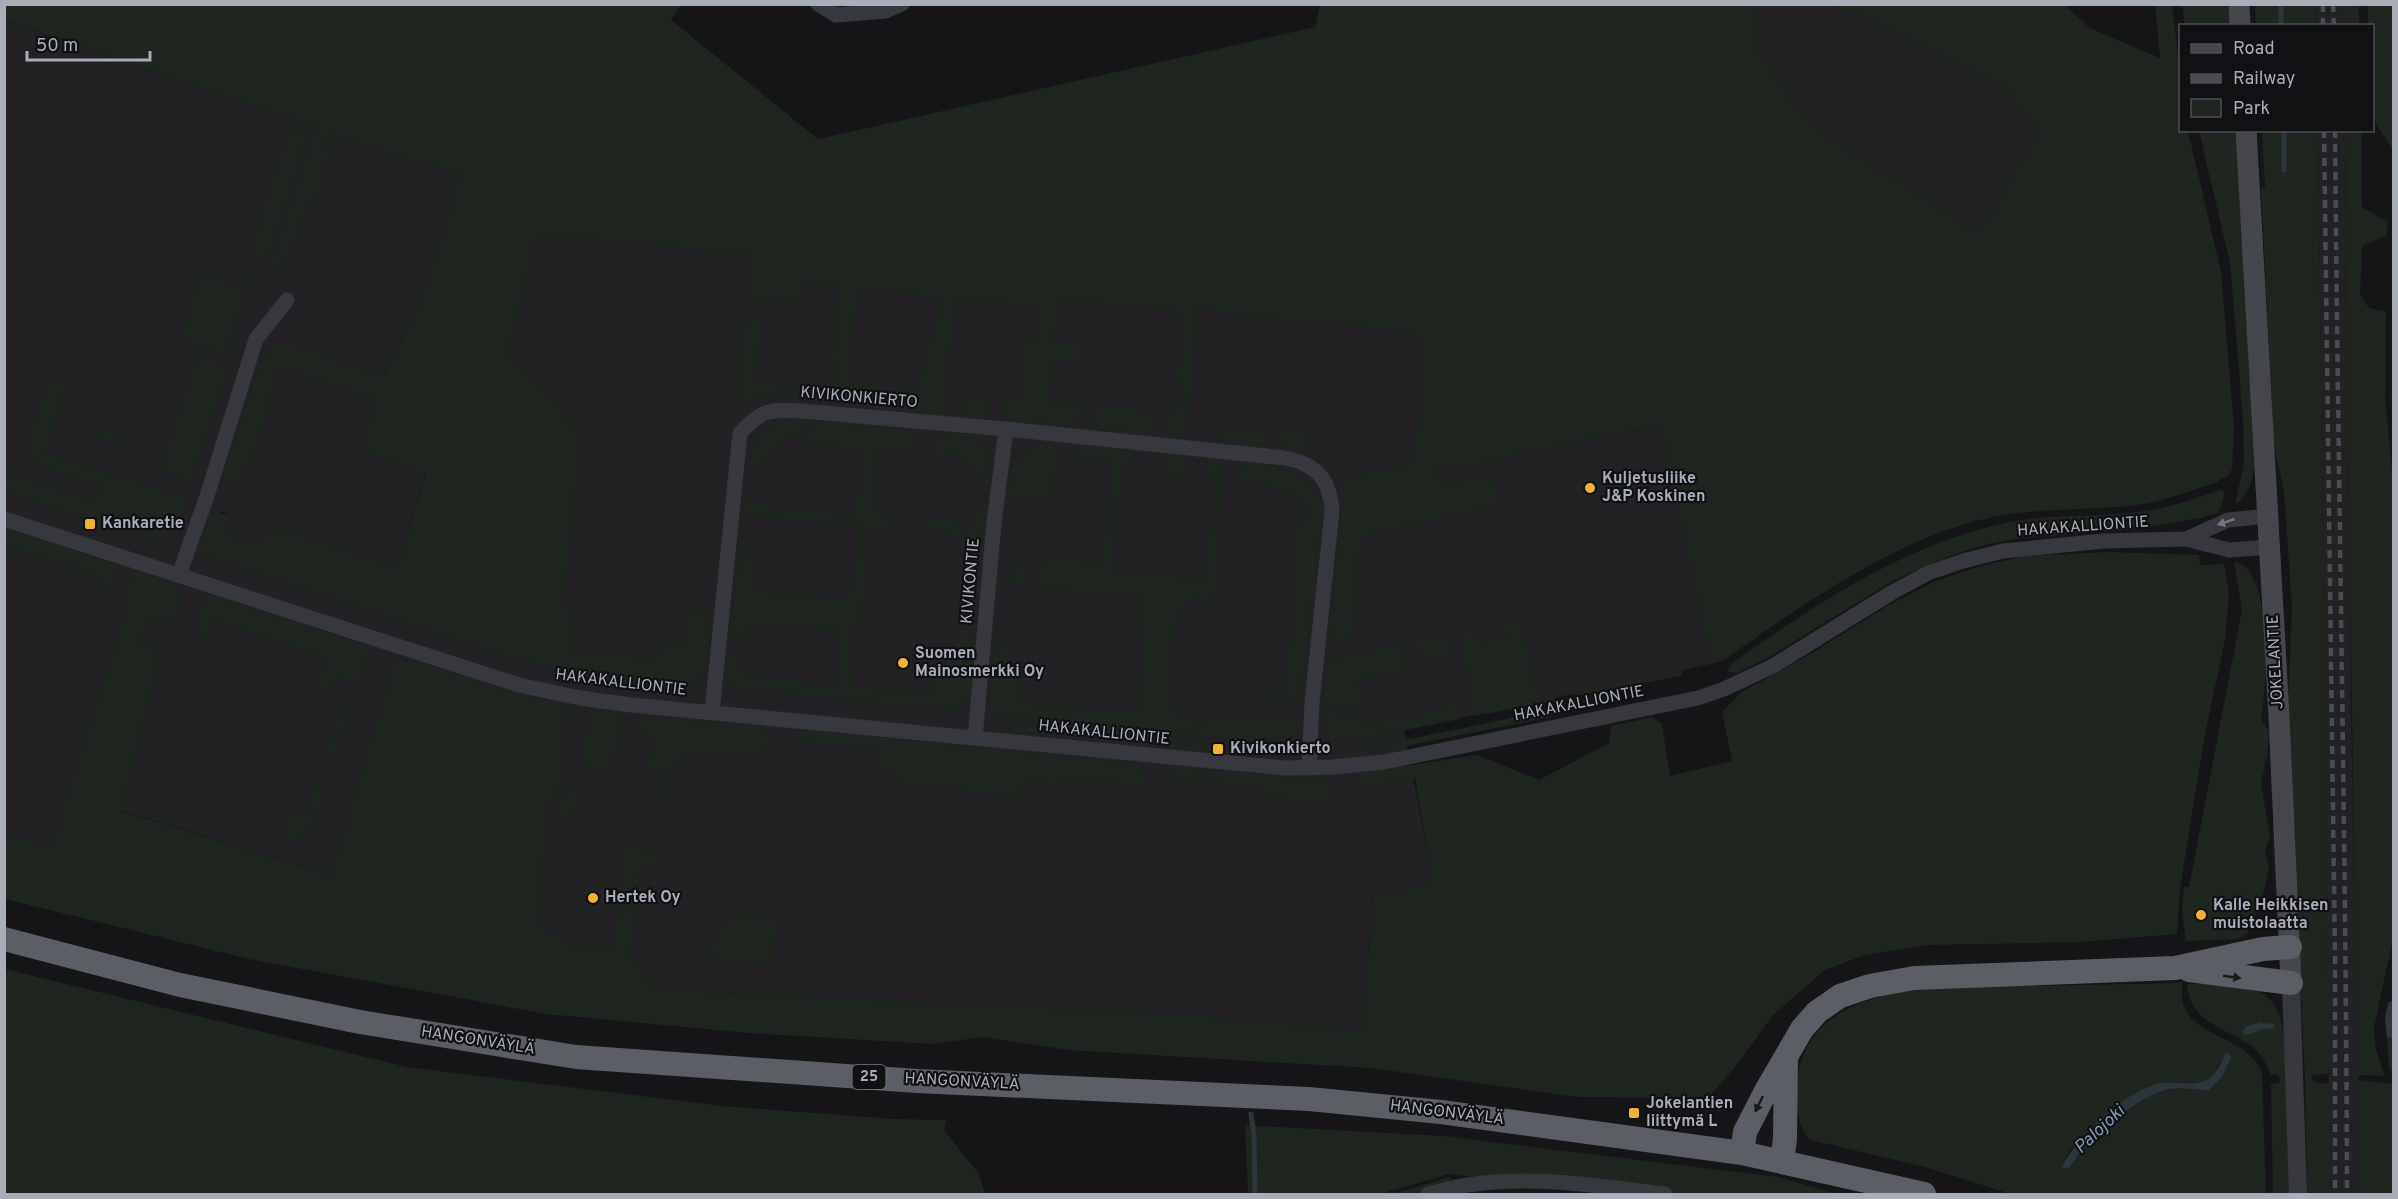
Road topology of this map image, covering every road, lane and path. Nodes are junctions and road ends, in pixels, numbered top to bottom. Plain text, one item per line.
1 (818, 4) edge
2 (902, 4) edge
3 (2239, 4) edge
4 (2240, 24) edge
5 (2246, 132) edge
6 (286, 300) dead end
7 (1005, 429) junction
8 (2268, 516) junction
9 (4, 519) edge
10 (2186, 539) junction
11 (2270, 547) junction
12 (179, 575) junction
13 (712, 712) junction
14 (975, 738) junction
15 (1309, 768) junction
16 (4, 939) edge
17 (2290, 947) junction
18 (2175, 968) junction
19 (2291, 983) junction
20 (1786, 1059) junction
21 (1742, 1153) junction
22 (1782, 1162) junction
23 (1428, 1194) edge
24 (1665, 1194) edge
25 (1924, 1194) edge
26 (2298, 1194) edge

1 - 2 street
3 - 4 main road
5 - 8 main road, JOKELANTIE
6 - 12 street
7 - 13 street, KIVIKONKIERTO
7 - 14 street, KIVIKONTIE
7 - 15 street, KIVIKONKIERTO
8 -> 10 street, HAKAKALLIONTIE
8 - 11 main road, JOKELANTIE
9 - 12 street, HAKAKALLIONTIE
10 - 11 street, HAKAKALLIONTIE
10 - 15 street, HAKAKALLIONTIE
11 - 17 main road, JOKELANTIE
12 - 13 street, HAKAKALLIONTIE
13 - 14 street, HAKAKALLIONTIE
14 - 15 street, HAKAKALLIONTIE
16 - 21 highway, HANGONVÄYLÄ / 25
17 - 18 highway
17 - 19 main road, JOKELANTIE
18 -> 19 highway
18 - 20 highway
19 - 26 street, JOKELANTIE
20 -> 21 highway
20 - 22 highway
21 - 22 highway, HANGONVÄYLÄ / 25
22 - 25 highway, HANGONVÄYLÄ / 25
23 - 24 street

